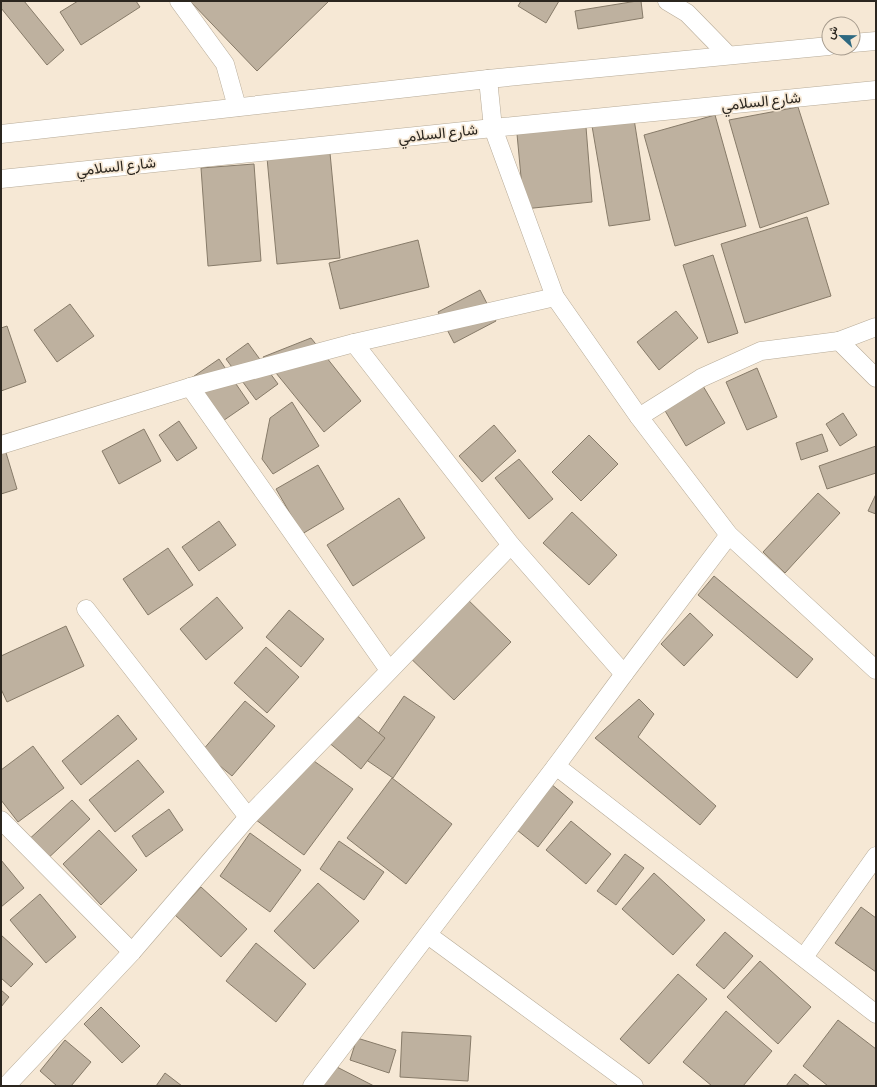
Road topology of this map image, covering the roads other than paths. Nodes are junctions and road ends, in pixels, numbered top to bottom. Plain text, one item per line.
1 (179, 1) edge
2 (667, 1) edge
3 (876, 41) edge
4 (861, 42) edge
5 (821, 47) edge
6 (728, 55) junction
7 (488, 79) junction
8 (876, 80) edge
9 (876, 90) edge
10 (237, 107) junction
11 (493, 128) junction
12 (1, 134) edge
13 (1, 180) edge
14 (555, 296) junction
15 (876, 327) edge
16 (839, 341) junction
17 (354, 343) junction
18 (876, 378) edge
19 (190, 387) junction
20 (639, 417) junction
21 (1, 445) edge
22 (730, 535) junction
23 (511, 545) junction
24 (86, 609) dead end
25 (389, 670) junction
26 (876, 670) edge
27 (624, 674) junction
28 (556, 766) junction
29 (248, 817) junction
30 (1, 820) edge
31 (876, 856) edge
32 (428, 935) junction
33 (132, 952) junction
34 (804, 957) junction
35 (876, 1014) edge
36 (6, 1083) edge
37 (312, 1086) edge
38 (634, 1086) edge

1 - 10 street
2 - 6 street
3 - 4 street
5 - 6 street
6 - 7 street
7 - 10 street
7 - 11 street
8 - 9 street
9 - 11 street, شارع السلامي
10 - 12 street
11 - 13 street, شارع السلامي
11 - 14 street
14 - 17 street
14 - 20 street
15 - 16 street
16 - 18 street
16 - 20 street
17 - 19 street
17 - 23 street
19 - 21 street
19 - 25 street
20 - 22 street
22 - 26 street
22 - 27 street
23 - 25 street
23 - 27 street
24 - 29 street
25 - 29 street
27 - 28 street
28 - 32 street
28 - 34 street
29 - 33 street
30 - 33 street
31 - 34 street
32 - 37 street
32 - 38 street
33 - 36 street
34 - 35 street

